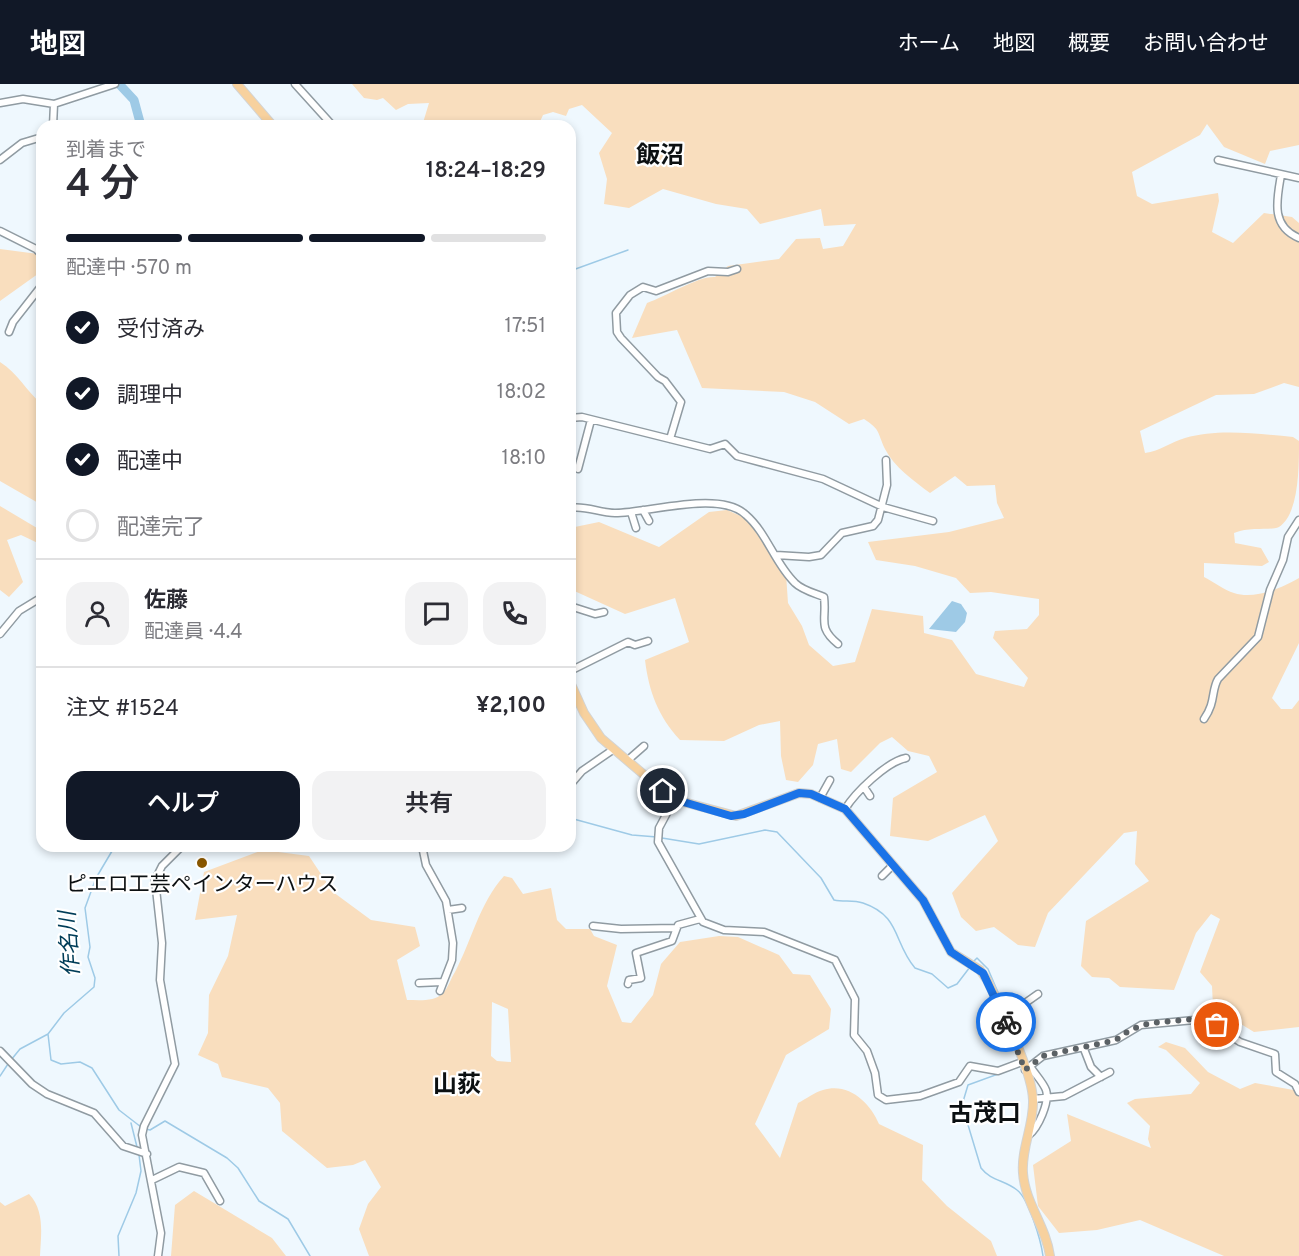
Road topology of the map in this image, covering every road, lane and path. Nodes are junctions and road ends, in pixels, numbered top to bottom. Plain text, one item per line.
1 (114, 84) edge
2 (237, 84) edge
3 (295, 84) edge
4 (0, 103) edge
5 (54, 104) junction
6 (53, 120) edge
7 (268, 120) edge
8 (328, 120) edge
9 (36, 140) edge
10 (0, 160) edge
11 (1218, 160) dead end
12 (1281, 175) junction
13 (1299, 178) edge
14 (0, 231) edge
15 (1299, 238) edge
16 (36, 249) edge
17 (736, 269) dead end
18 (36, 293) edge
19 (9, 332) dead end
20 (576, 419) edge
21 (591, 420) junction
22 (670, 439) junction
23 (886, 460) dead end
24 (578, 469) dead end
25 (883, 507) junction
26 (576, 508) edge
27 (643, 510) junction
28 (631, 512) junction
29 (933, 520) dead end
30 (1299, 520) edge
31 (649, 521) dead end
32 (636, 528) dead end
33 (776, 555) junction
34 (36, 601) edge
35 (576, 608) edge
36 (604, 612) dead end
37 (0, 634) edge
38 (648, 641) dead end
39 (838, 644) dead end
40 (576, 668) edge
41 (576, 694) edge
42 (1204, 719) dead end
43 (644, 746) dead end
44 (614, 749) junction
45 (906, 758) dead end
46 (628, 760) junction
47 (576, 778) edge
48 (830, 780) dead end
49 (864, 787) junction
50 (870, 796) dead end
51 (675, 798) junction
52 (820, 798) junction
53 (845, 809) junction
54 (176, 852) edge
55 (423, 852) edge
56 (892, 866) junction
57 (882, 876) dead end
58 (462, 908) dead end
59 (448, 910) junction
60 (700, 919) junction
61 (593, 926) dead end
62 (675, 928) junction
63 (442, 982) junction
64 (419, 983) dead end
65 (627, 984) dead end
66 (440, 991) dead end
67 (1038, 994) dead end
68 (1007, 1017) junction
69 (1084, 1049) junction
70 (0, 1051) edge
71 (1026, 1066) junction
72 (1110, 1072) dead end
73 (1101, 1077) junction
74 (1299, 1092) edge
75 (1046, 1098) junction
76 (1033, 1099) junction
77 (1029, 1135) junction
78 (142, 1153) junction
79 (152, 1180) junction
80 (220, 1201) dead end
81 (158, 1256) edge
82 (1050, 1256) edge

1 - 5 street
2 - 7 main road
3 - 8 street
4 - 5 street
5 - 6 street
9 - 10 street
11 - 12 street
12 - 13 street
12 - 15 street
14 - 16 street
17 - 22 street
18 - 19 street
20 - 21 street
21 - 22 street
21 - 24 street
22 - 25 street
23 - 25 street
25 - 29 street
25 - 33 street
26 - 28 street
27 - 28 street
27 - 31 street
27 - 33 street
28 - 32 street
30 - 42 street
33 - 39 street
34 - 37 street
35 - 36 street
38 - 40 street
41 - 44 main road
43 - 46 street
44 - 46 main road
44 - 47 street
45 - 49 street
46 - 51 main road
48 - 52 street
49 - 50 street
49 - 53 street
51 - 52 main road
51 - 60 street
52 - 53 main road
53 - 56 main road
54 - 78 street
55 - 59 street
56 - 57 street
56 - 68 main road
58 - 59 street
59 - 63 street
60 - 62 street
60 - 71 street
61 - 62 street
62 - 65 street
63 - 64 street
63 - 66 street
67 - 68 street
68 - 71 main road
69 - 71 street
69 - 73 street
69 - 74 street
70 - 78 street
71 - 75 street
71 - 76 main road
72 - 73 street
73 - 75 street
75 - 76 street
75 - 77 street
76 - 77 main road
77 - 82 main road
78 - 79 street
79 - 80 street
79 - 81 street

